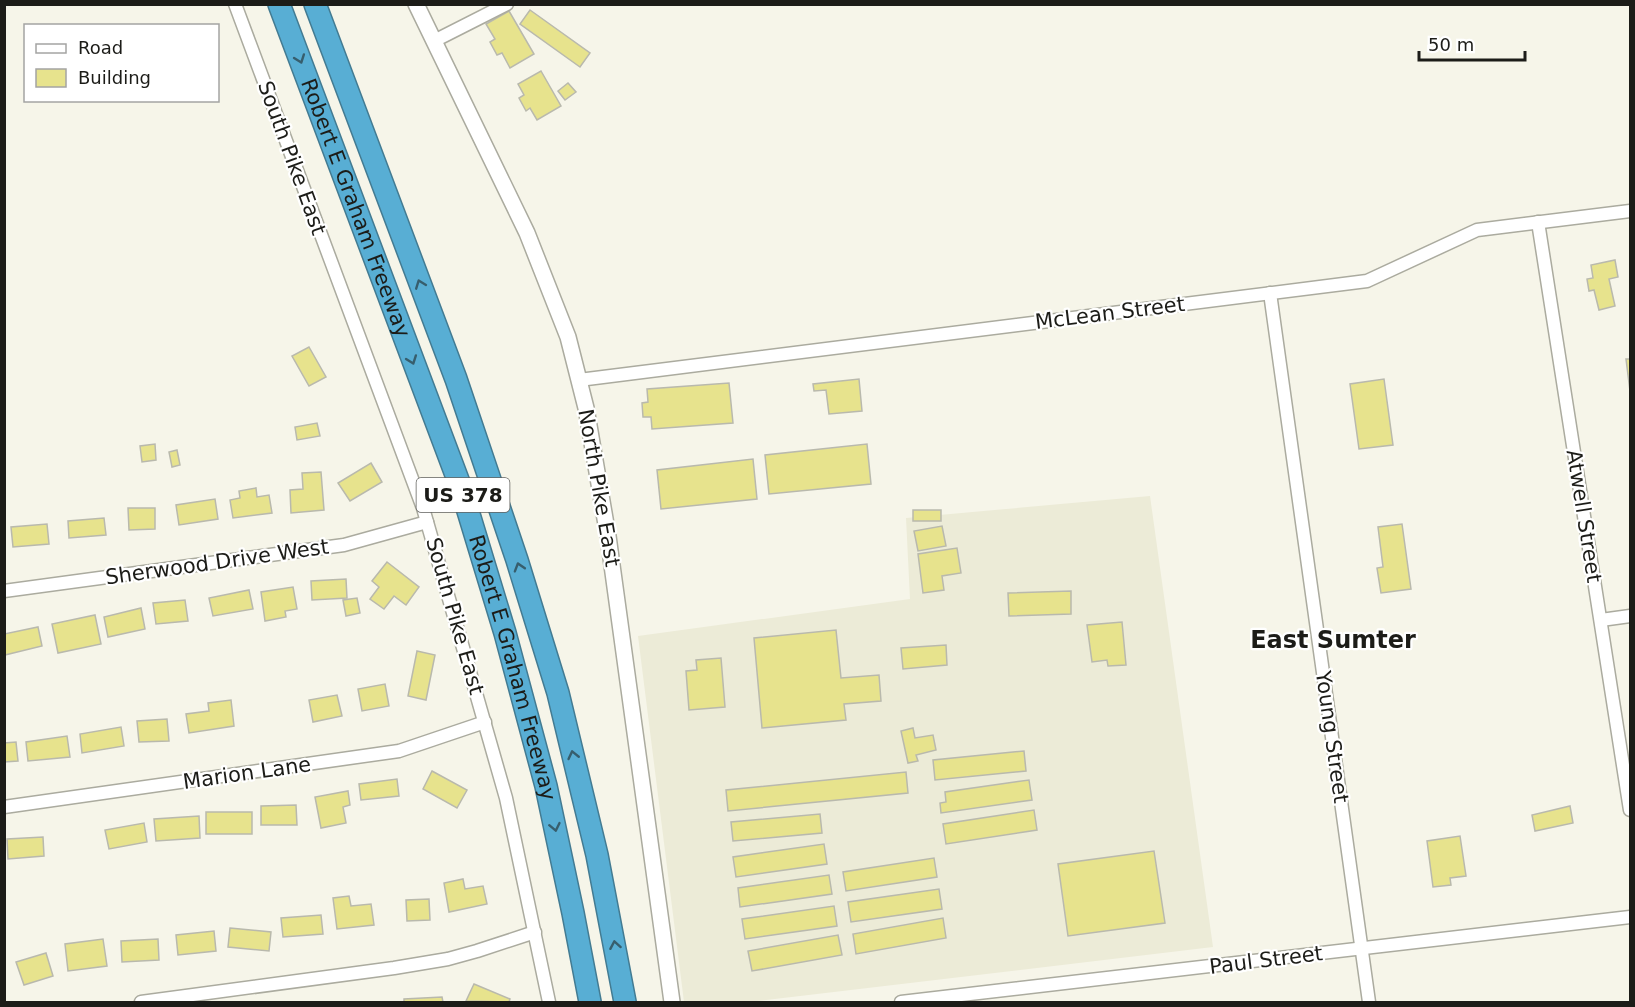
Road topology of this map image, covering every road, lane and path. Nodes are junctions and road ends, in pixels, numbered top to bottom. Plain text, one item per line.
1 (235, 4) edge
2 (279, 4) edge
3 (315, 4) edge
4 (416, 4) edge
5 (507, 4) edge
6 (434, 41) junction
7 (1630, 211) edge
8 (1538, 222) junction
9 (1270, 293) junction
10 (579, 380) junction
11 (427, 522) junction
12 (4, 591) edge
13 (1630, 616) edge
14 (1600, 620) junction
15 (485, 722) junction
16 (4, 807) edge
17 (1630, 810) edge
18 (1630, 917) edge
19 (535, 932) junction
20 (1362, 949) junction
21 (141, 1002) edge
22 (549, 1002) edge
23 (590, 1002) edge
24 (625, 1002) edge
25 (672, 1002) edge
26 (901, 1002) edge
27 (1370, 1002) edge

1 - 11 street, South Pike East
2 -> 23 highway, Robert E Graham Freeway / US 378
24 -> 3 highway, Robert E Graham Freeway / US 378
4 - 6 street, North Pike East
5 - 6 street
6 - 10 street, North Pike East
7 - 8 street, McLean Street
8 - 9 street, McLean Street
8 - 14 street, Atwell Street
9 - 10 street, McLean Street
9 - 20 street, Young Street
10 - 25 street, North Pike East
11 - 12 street, Sherwood Drive West
11 - 15 street, South Pike East
13 - 14 street
14 - 17 street, Atwell Street
15 - 16 street, Marion Lane
15 - 19 street, South Pike East
18 - 20 street, Paul Street
19 - 21 street
19 - 22 street, South Pike East
20 - 26 street, Paul Street
20 - 27 street, Young Street

